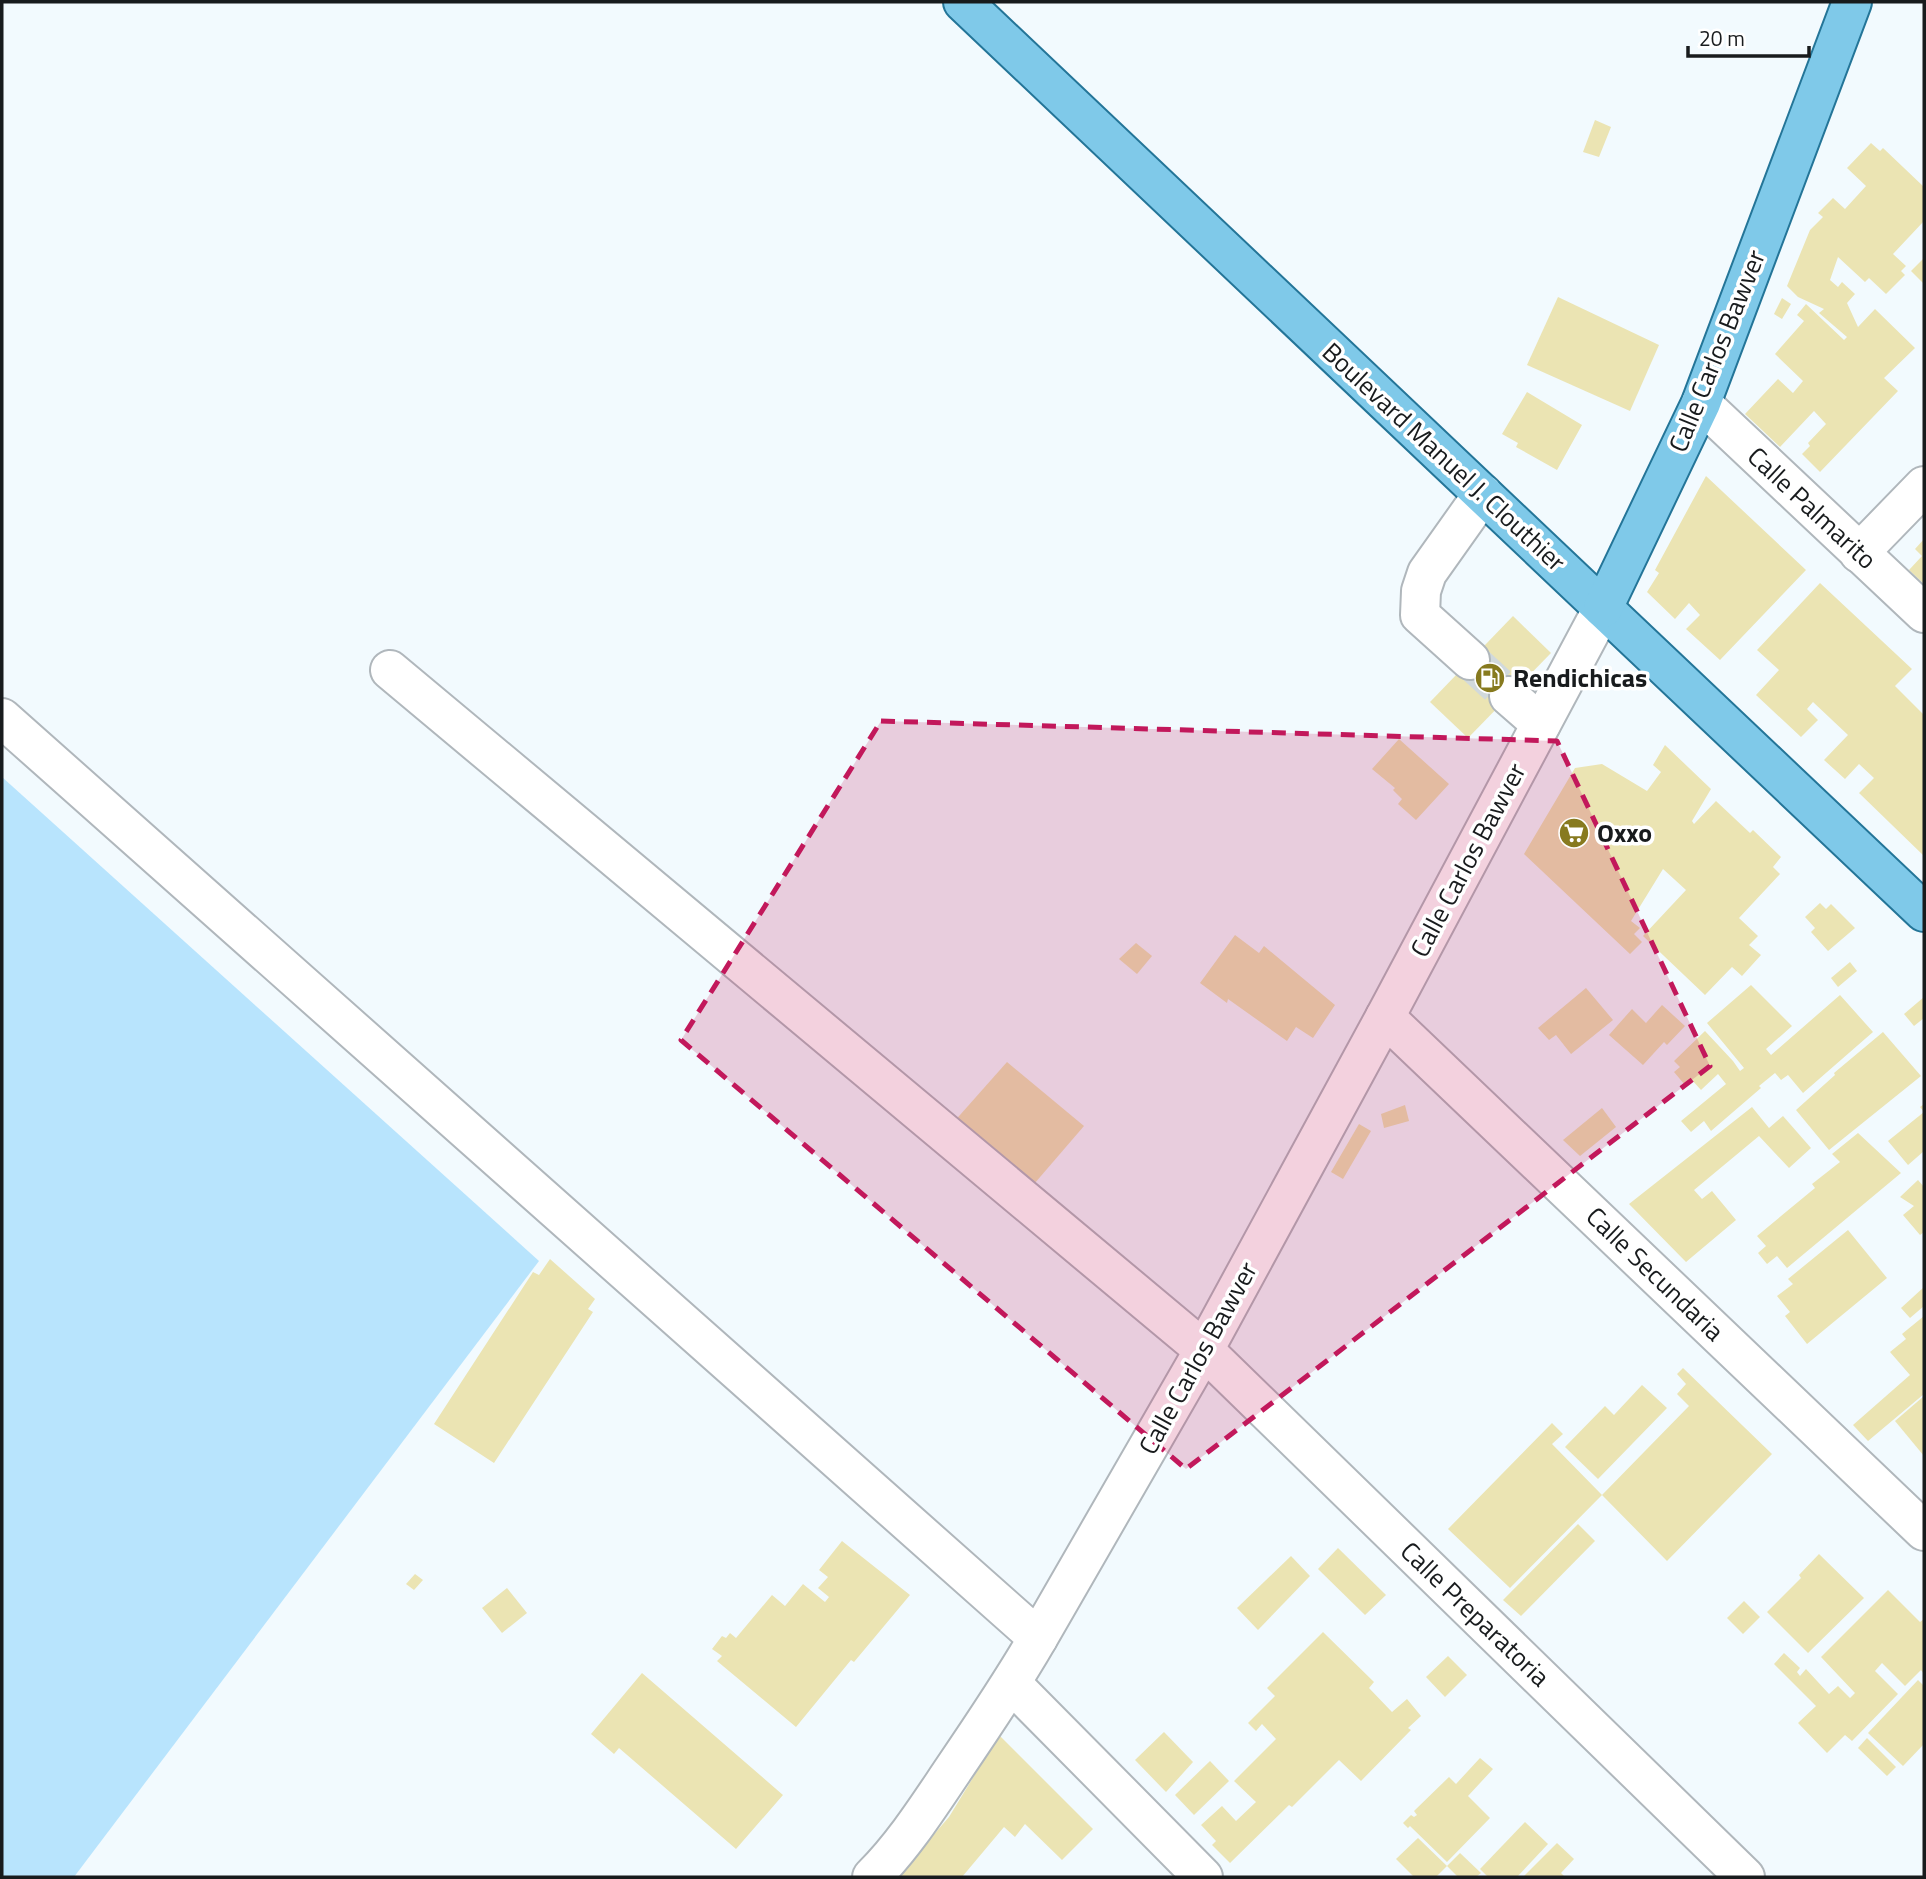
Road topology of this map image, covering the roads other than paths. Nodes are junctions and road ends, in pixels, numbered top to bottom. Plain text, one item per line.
1 (963, 2) edge
2 (1852, 2) edge
3 (1701, 402) junction
4 (1924, 486) edge
5 (1483, 494) junction
6 (1859, 553) junction
7 (1603, 608) junction
8 (1924, 614) edge
9 (1470, 660) tunnel mouth
10 (390, 670) dead end
11 (1509, 696) tunnel mouth
12 (2, 718) edge
13 (1541, 724) junction
14 (1924, 912) edge
15 (1385, 1017) junction
16 (1203, 1350) junction
17 (1924, 1531) edge
18 (1038, 1638) junction
19 (1012, 1684) junction
20 (872, 1877) edge
21 (1203, 1877) edge
22 (1745, 1877) edge

1 - 5 main road, Boulevard Manuel J. Clouthier
2 - 3 main road, Calle Carlos Bawver
3 - 6 street, Calle Palmarito
3 - 7 main road, Calle Carlos Bawver
4 - 6 street
5 - 7 main road, Boulevard Manuel J. Clouthier
5 - 9 street
6 - 8 street, Calle Palmarito
7 - 13 street, Calle Carlos Bawver
7 - 14 main road, Boulevard Manuel J. Clouthier
10 - 16 street, Calle Preparatoria
11 - 13 street
12 - 18 street
13 - 15 street, Calle Carlos Bawver
15 - 16 street, Calle Carlos Bawver
15 - 17 street, Calle Secundaria
16 - 18 street, Calle Carlos Bawver
16 - 22 street, Calle Preparatoria
18 - 19 street, Calle Carlos Bawver
19 - 20 street, Calle Carlos Bawver
19 - 21 street

